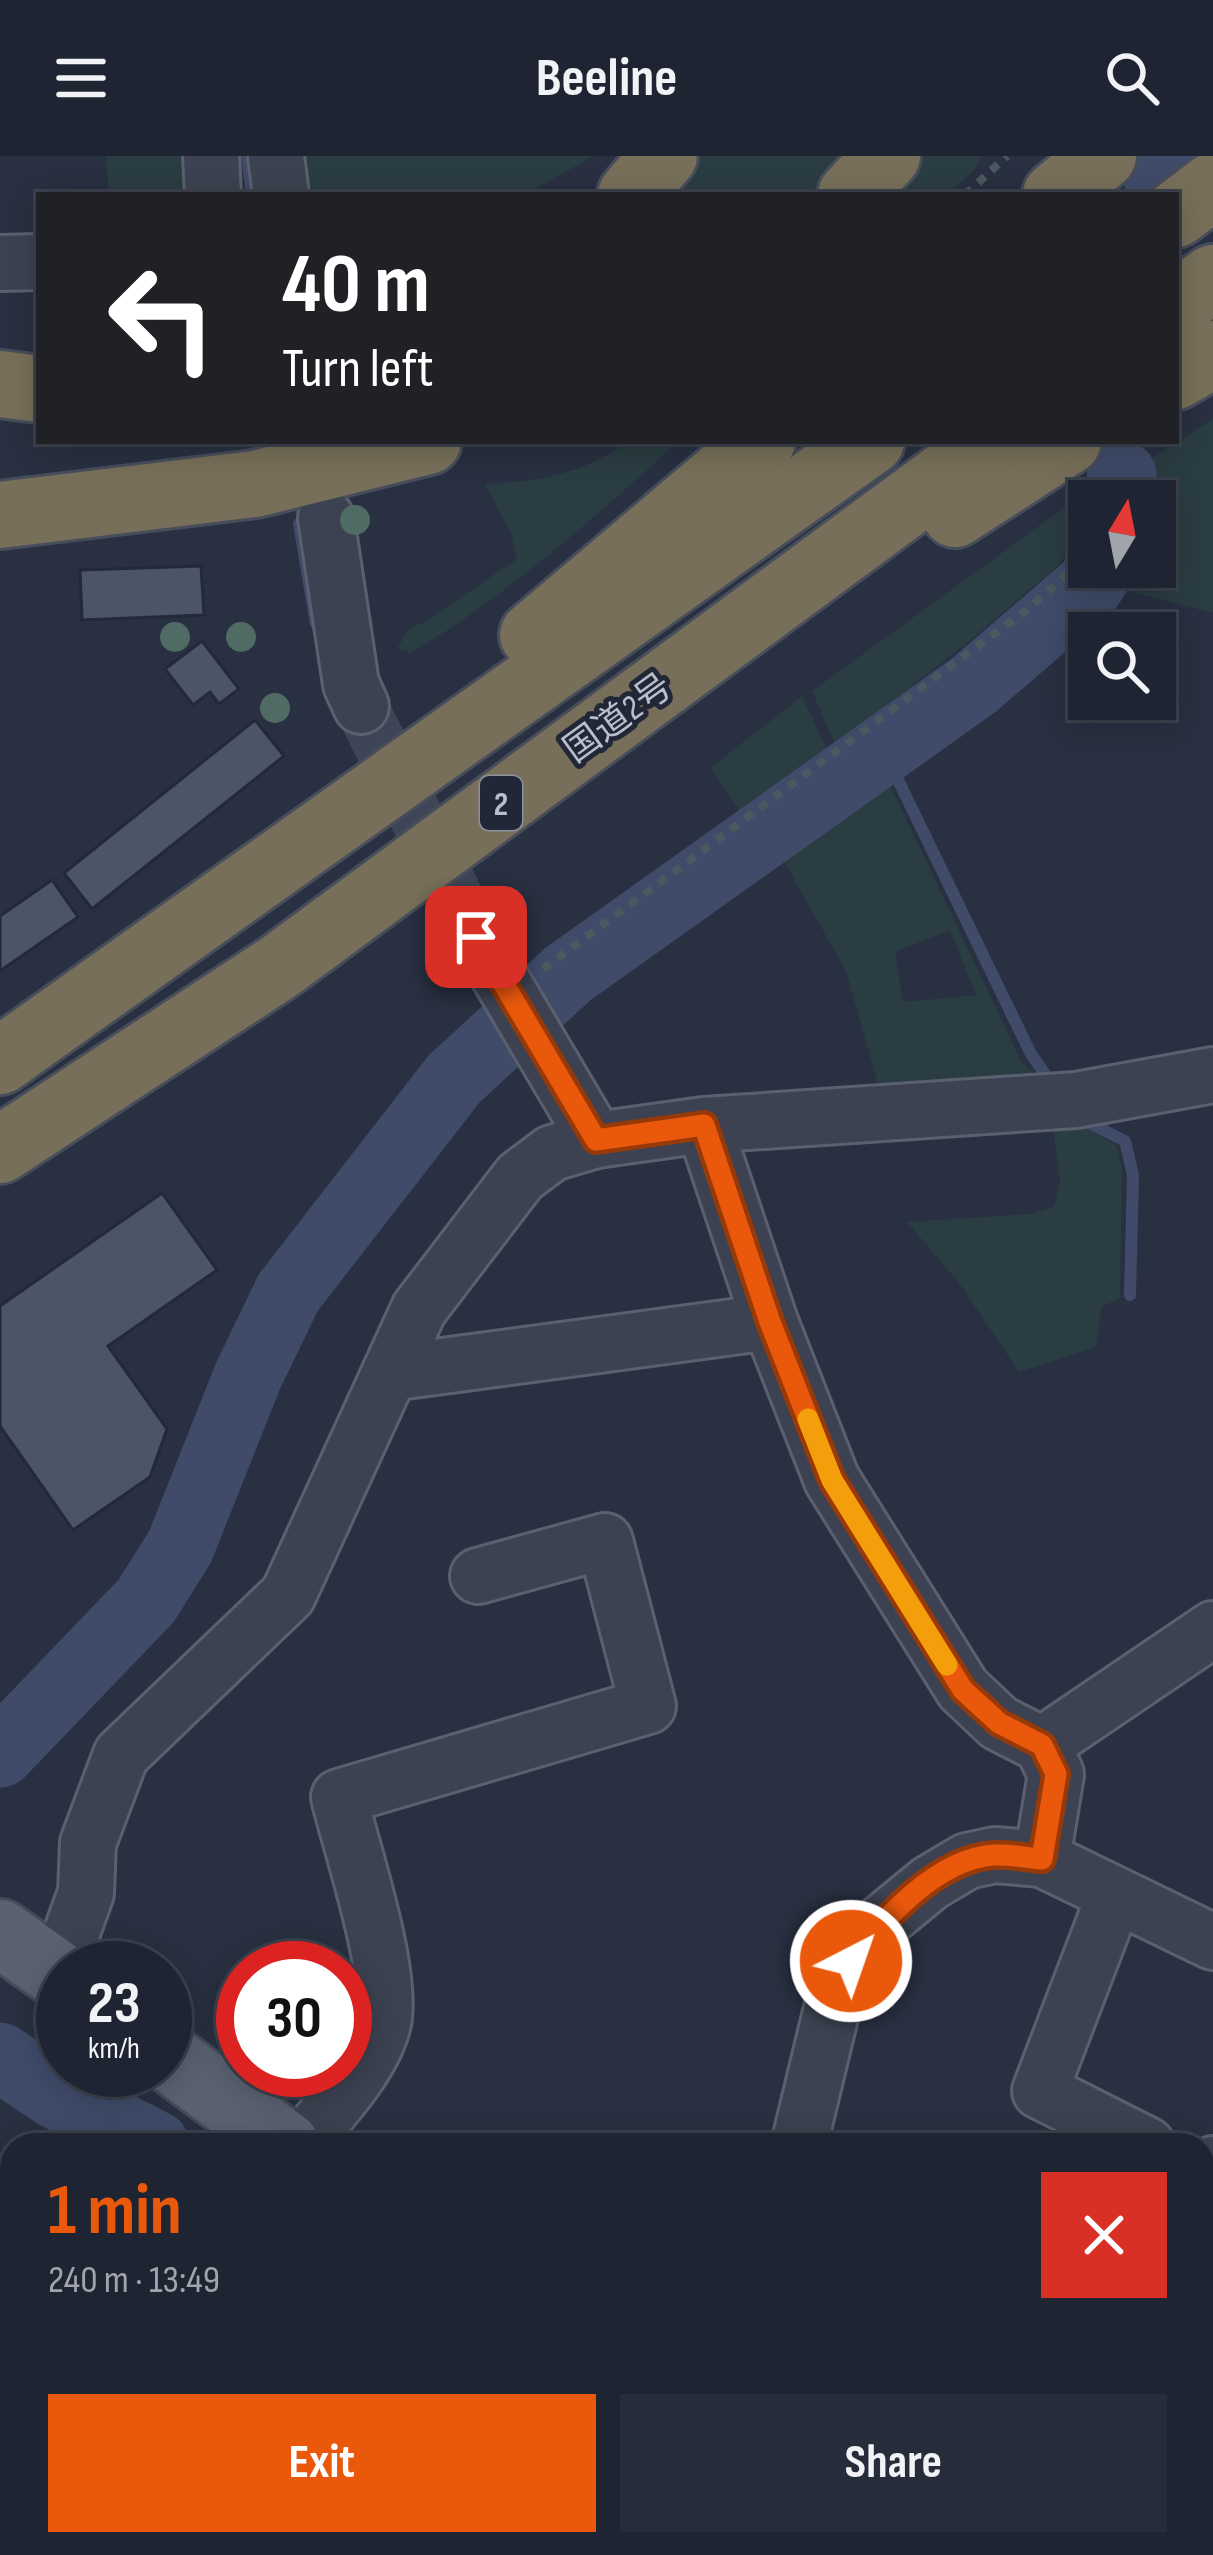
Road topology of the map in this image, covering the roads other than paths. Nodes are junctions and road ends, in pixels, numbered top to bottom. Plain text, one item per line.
1 (211, 156) edge
2 (276, 156) edge
3 (664, 156) edge
4 (887, 156) edge
5 (1213, 186) edge
6 (213, 192) edge
7 (281, 192) edge
8 (634, 192) edge
9 (854, 192) edge
10 (1179, 212) edge
11 (36, 262) edge
12 (0, 263) edge
13 (1213, 278) edge
14 (1179, 303) edge
15 (1213, 354) edge
16 (1179, 374) edge
17 (0, 384) edge
18 (36, 389) edge
19 (36, 423) edge
20 (0, 426) edge
21 (416, 444) edge
22 (758, 444) edge
23 (867, 444) edge
24 (988, 444) edge
25 (1078, 469) edge
26 (0, 474) edge
27 (255, 484) junction
28 (0, 515) edge
29 (326, 518) dead end
30 (361, 706) tunnel mouth
31 (188, 930) junction
32 (476, 937) tunnel mouth
33 (279, 967) junction
34 (0, 1061) edge
35 (1213, 1075) edge
36 (704, 1125) junction
37 (596, 1140) junction
38 (0, 1150) edge
39 (770, 1322) junction
40 (390, 1372) junction
41 (478, 1576) dead end
42 (1213, 1630) edge
43 (1042, 1745) junction
44 (1042, 1859) junction
45 (1115, 1894) junction
46 (67, 1941) edge
47 (1213, 1942) edge
48 (192, 2075) edge
49 (270, 2133) edge
50 (312, 2133) edge
51 (802, 2133) edge
52 (1123, 2133) edge

1 - 6 street
2 - 7 street
3 - 8 highway
4 - 9 highway
5 - 10 highway
11 - 12 street
13 - 14 highway
15 - 16 highway
17 - 18 highway
19 - 20 highway
21 - 27 highway
22 - 31 highway
23 - 31 highway, 2
24 - 33 highway, 国道2号 / 2
25 - 33 highway
26 - 27 highway
27 - 28 highway
29 - 30 street
31 - 34 highway, 2
32 - 37 street
33 - 38 highway, 国道2号 / 2
35 - 36 street
36 - 37 street
36 - 39 street
37 - 40 street
39 - 40 street
39 - 43 street
40 - 46 street
41 - 50 street
42 - 43 street
43 - 44 street
44 - 45 street
44 - 51 street
45 - 47 street
45 - 52 street
48 - 49 main road

